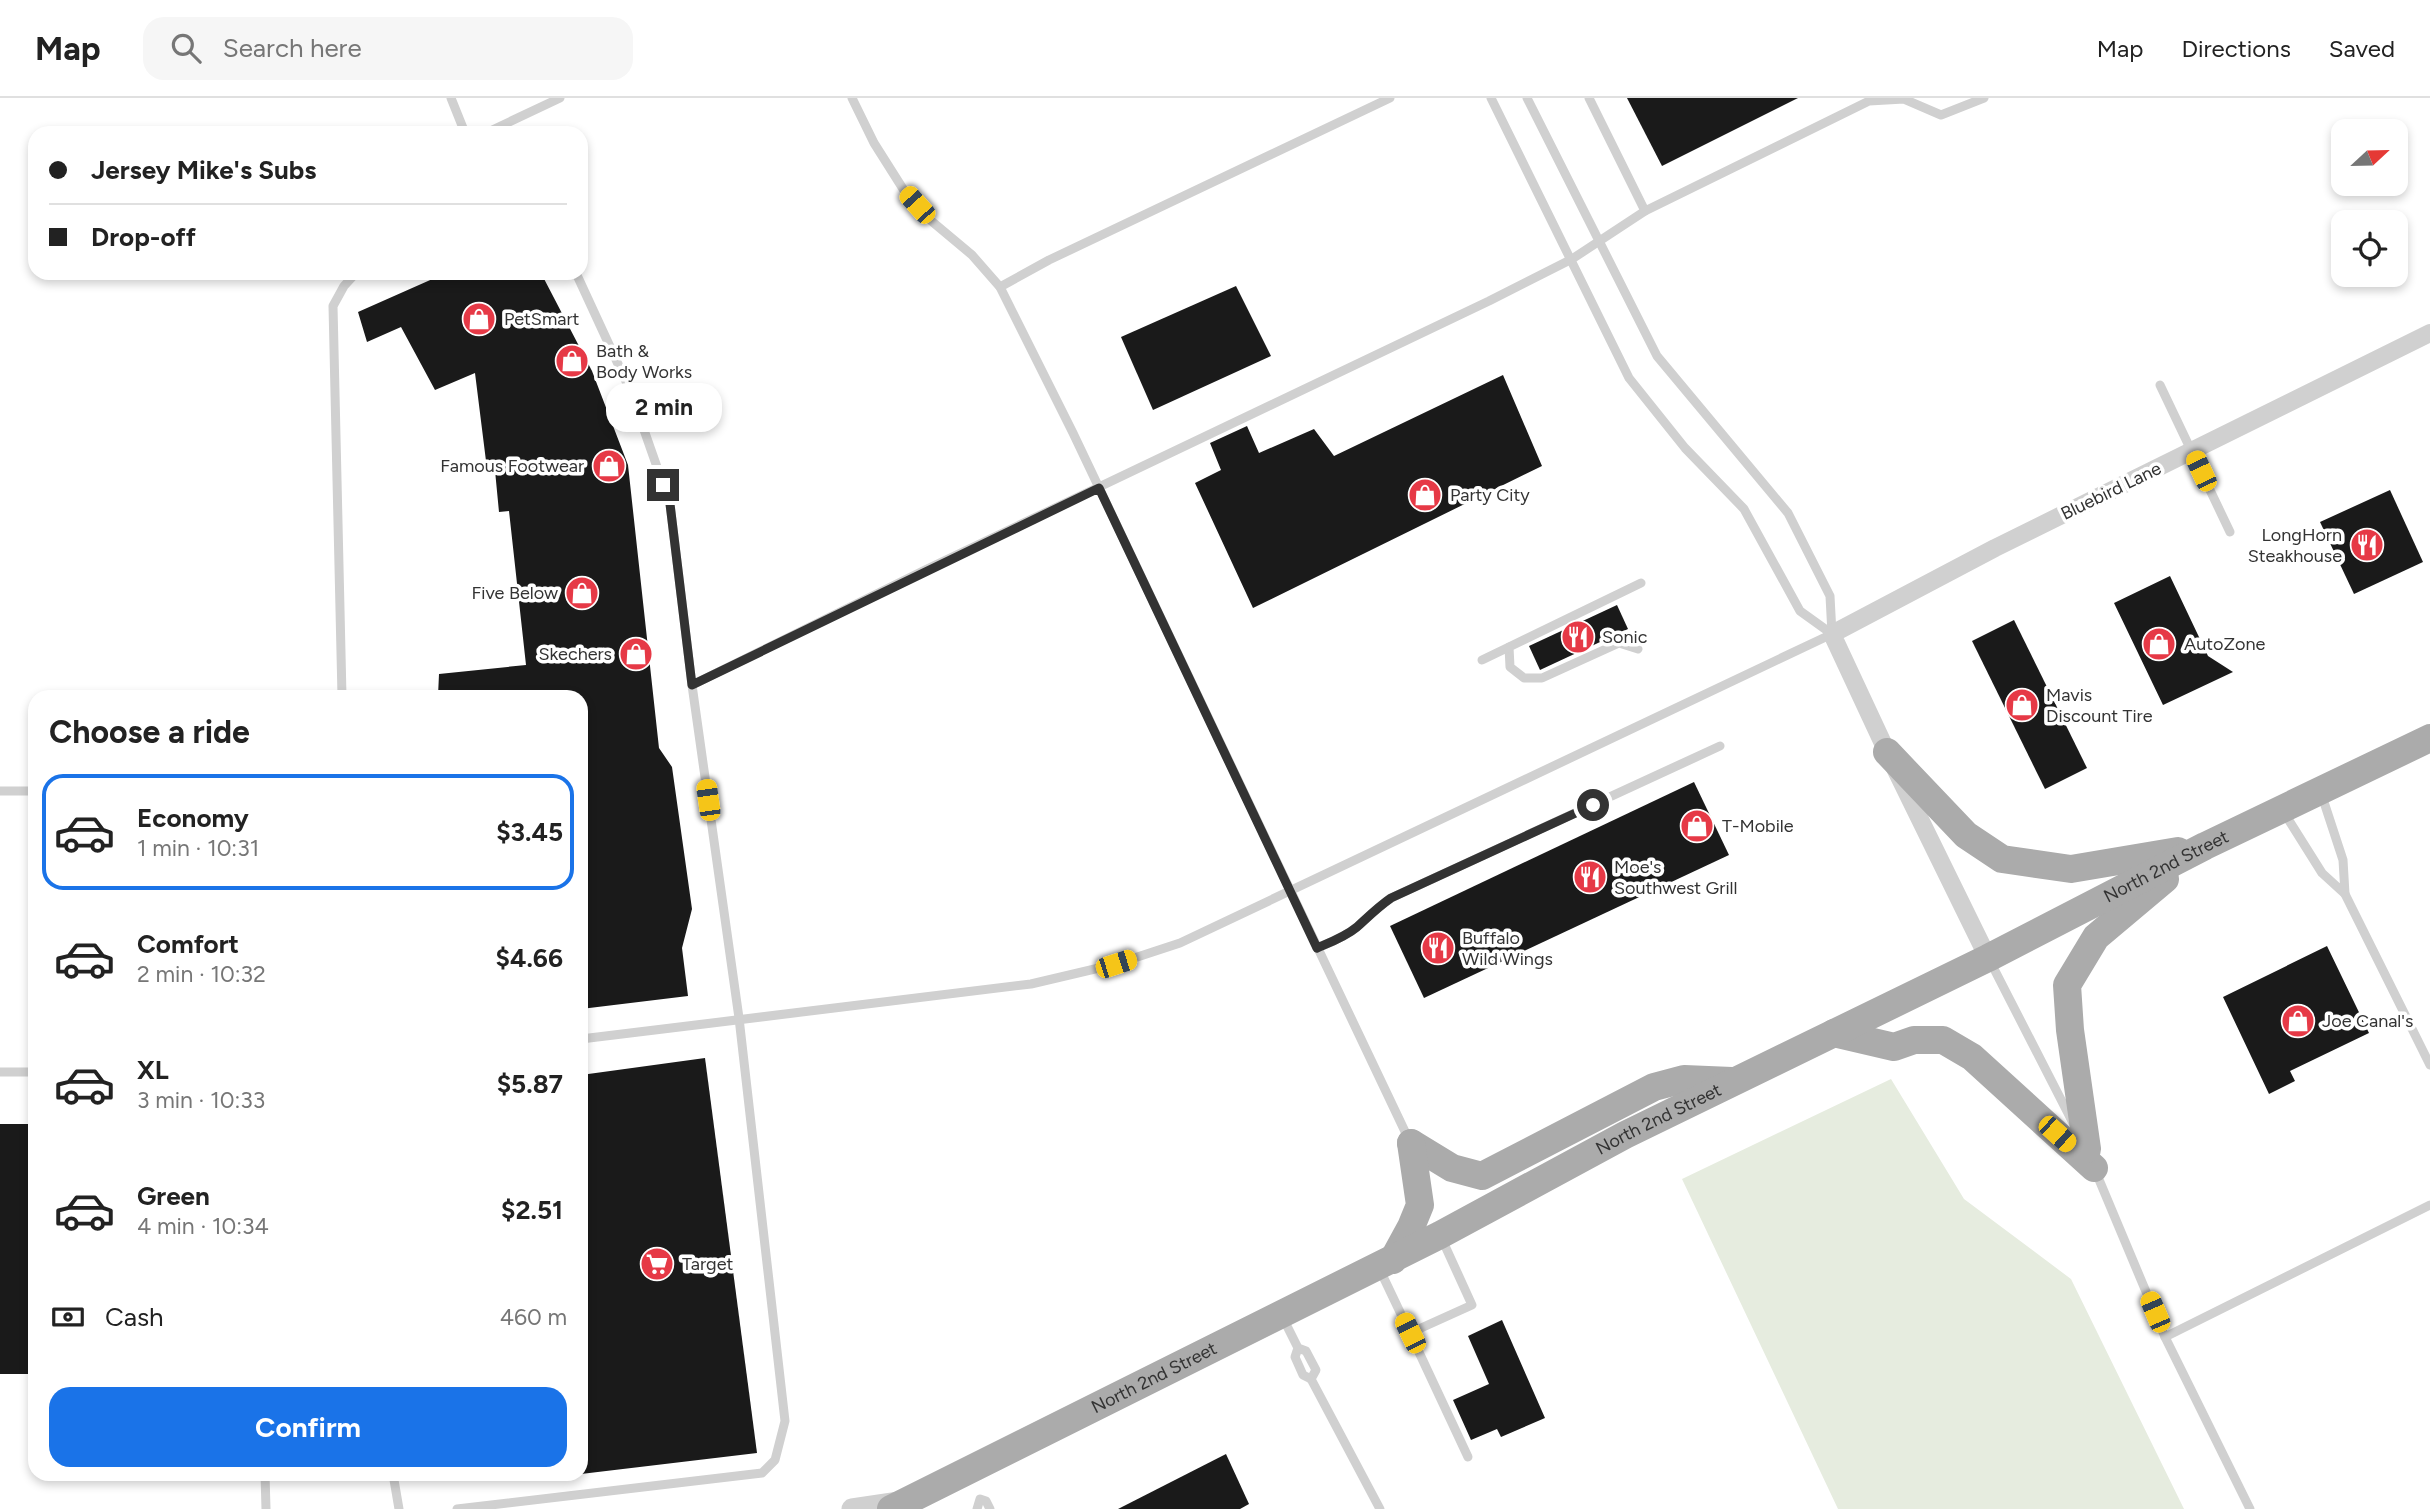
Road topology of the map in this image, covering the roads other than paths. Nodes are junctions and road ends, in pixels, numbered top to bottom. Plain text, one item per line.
1 (451, 98) edge
2 (559, 98) edge
3 (852, 98) edge
4 (1390, 98) edge
5 (1491, 98) edge
6 (1527, 98) edge
7 (1589, 98) edge
8 (1984, 98) edge
9 (462, 126) edge
10 (511, 126) edge
11 (1645, 211) junction
12 (1598, 240) junction
13 (1572, 259) junction
14 (350, 280) edge
15 (579, 280) edge
16 (1000, 288) junction
17 (2430, 333) edge
18 (2160, 384) dead end
19 (2192, 451) junction
20 (1099, 488) junction
21 (2230, 532) dead end
22 (1641, 583) dead end
23 (1832, 634) junction
24 (1509, 648) junction
25 (1638, 649) dead end
26 (1482, 660) dead end
27 (692, 685) junction
28 (342, 690) edge
29 (2430, 738) edge
30 (1720, 746) dead end
31 (1886, 752) junction
32 (0, 791) edge
33 (28, 791) edge
34 (2321, 792) junction
35 (2282, 809) junction
36 (2204, 846) junction
37 (1290, 891) junction
38 (2345, 894) junction
39 (1317, 948) junction
40 (1988, 958) junction
41 (739, 1018) junction
42 (1834, 1033) junction
43 (588, 1038) edge
44 (2430, 1065) edge
45 (0, 1072) edge
46 (28, 1072) edge
47 (1735, 1081) junction
48 (1411, 1143) junction
49 (2090, 1159) junction
50 (2430, 1205) edge
51 (1440, 1236) junction
52 (1386, 1263) junction
53 (1282, 1314) junction
54 (1410, 1333) junction
55 (2165, 1337) junction
56 (1468, 1457) dead end
57 (265, 1481) edge
58 (394, 1481) edge
59 (899, 1505) edge
60 (266, 1509) edge
61 (399, 1509) edge
62 (457, 1509) edge
63 (852, 1509) edge
64 (977, 1509) edge
65 (990, 1509) edge
66 (1380, 1509) edge
67 (2250, 1509) edge

1 - 9 lane
2 - 10 lane
3 - 16 lane
4 - 16 lane
5 - 13 lane
6 - 12 lane
7 - 11 lane
8 - 11 lane
11 - 12 lane
12 - 13 lane
12 - 23 lane
13 - 20 lane
13 - 23 lane
14 - 28 lane
15 - 27 lane
16 - 20 lane
17 - 19 street, Bluebird Lane
18 - 19 lane
19 - 21 lane
19 - 23 street, Bluebird Lane
20 - 27 lane
20 - 37 lane
22 - 24 lane
23 - 31 street
23 - 37 lane
24 - 25 lane
24 - 26 lane
27 - 41 lane
29 - 34 main road, North 2nd Street
30 - 39 lane
31 - 36 main road
31 - 40 street
32 - 33 lane
34 - 35 main road, North 2nd Street
34 - 38 lane
35 - 36 main road, North 2nd Street
35 - 38 lane
36 - 40 main road, North 2nd Street
36 - 49 main road
37 - 39 lane
37 - 41 lane
38 - 44 lane
39 - 48 lane
40 - 42 main road, North 2nd Street
40 - 49 lane
41 - 43 lane
41 - 62 lane
42 - 47 main road, North 2nd Street
42 - 49 main road
45 - 46 lane
47 - 48 main road
47 - 51 main road, North 2nd Street
48 - 52 main road
49 - 55 lane
50 - 55 lane
51 - 52 main road, North 2nd Street
51 - 54 lane
52 - 53 main road, North 2nd Street
52 - 54 lane
53 - 59 main road, North 2nd Street
53 - 66 lane
54 - 56 lane
55 - 67 lane
57 - 60 lane
58 - 61 lane
59 - 63 street
64 - 65 lane

